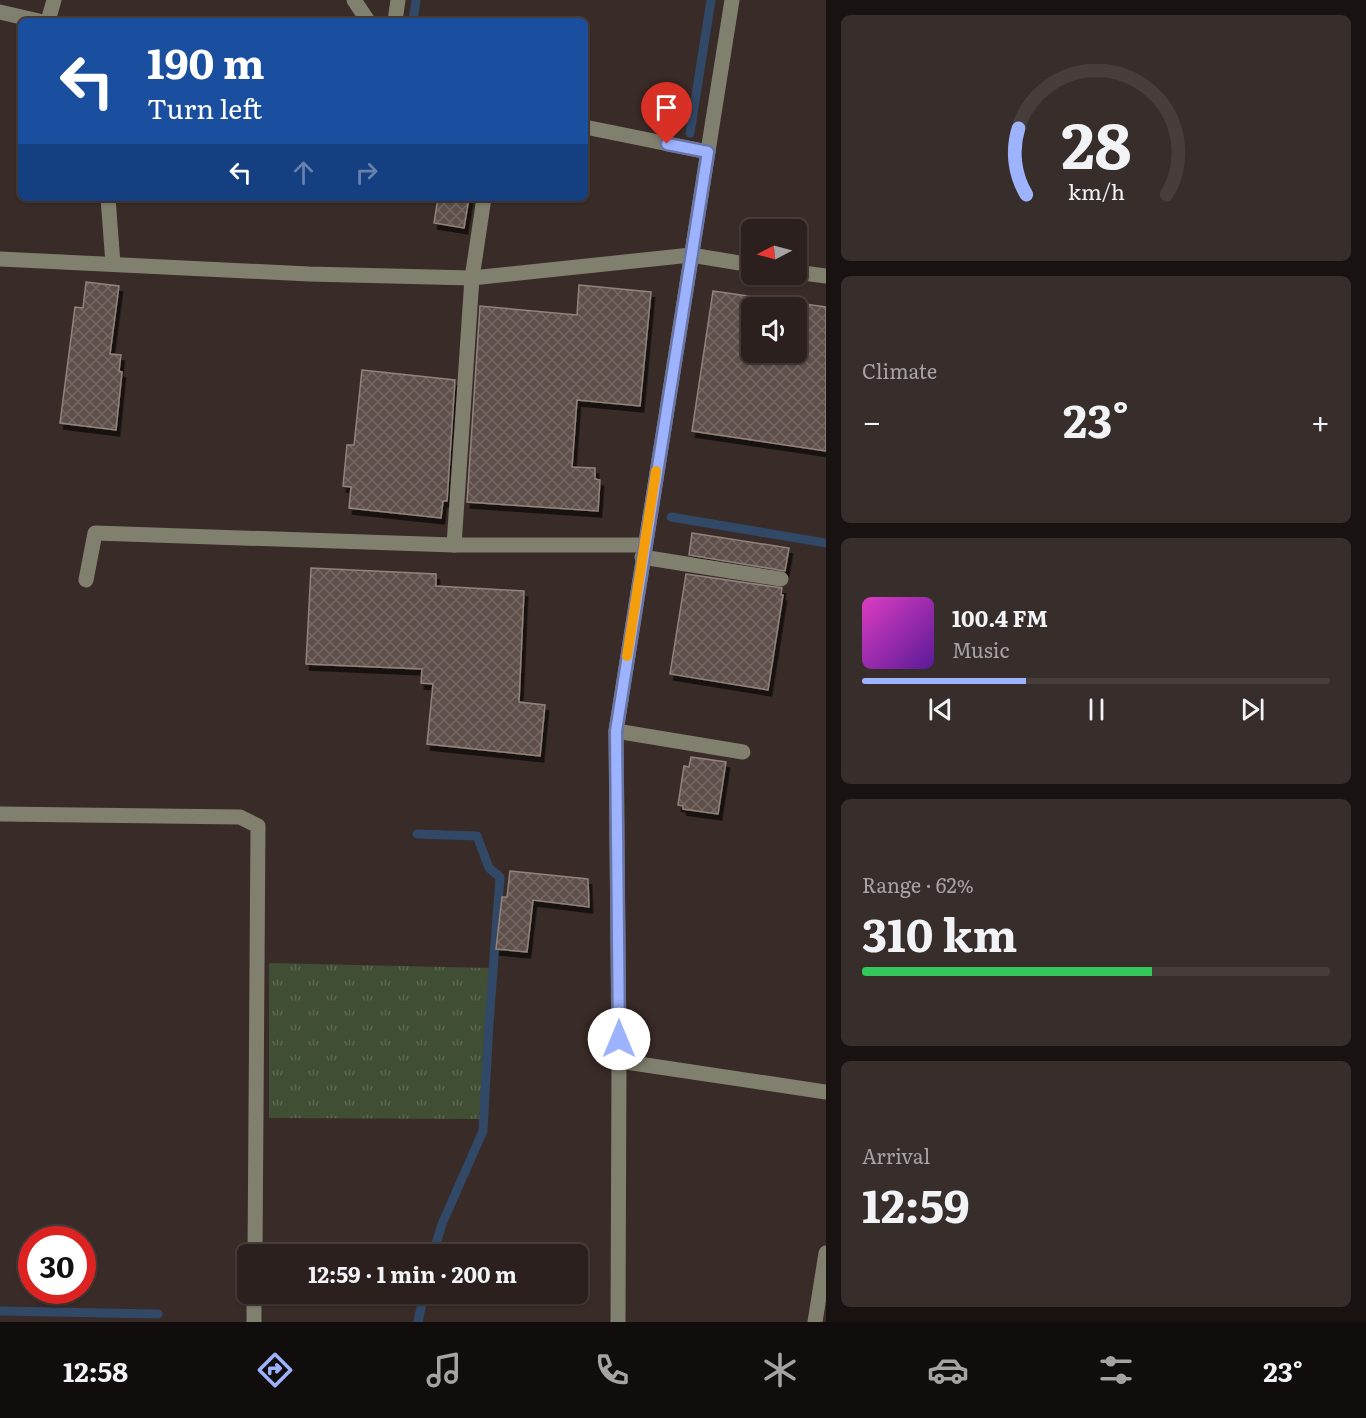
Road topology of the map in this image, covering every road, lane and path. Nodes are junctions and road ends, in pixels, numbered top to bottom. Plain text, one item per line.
1 (54, 0) edge
2 (354, 0) edge
3 (398, 0) edge
4 (732, 0) edge
5 (0, 12) edge
6 (26, 18) edge
7 (49, 18) edge
8 (366, 18) edge
9 (395, 18) edge
10 (588, 128) edge
11 (708, 152) junction
12 (108, 201) edge
13 (484, 201) edge
14 (691, 255) junction
15 (0, 259) edge
16 (741, 263) edge
17 (113, 264) junction
18 (807, 273) edge
19 (826, 276) edge
20 (472, 278) junction
21 (454, 545) junction
22 (643, 551) junction
23 (781, 579) dead end
24 (86, 580) dead end
25 (616, 731) junction
26 (743, 752) dead end
27 (0, 814) edge
28 (619, 1061) junction
29 (826, 1092) edge
30 (255, 1244) edge
31 (826, 1253) edge
32 (254, 1304) edge
33 (254, 1322) edge
34 (618, 1322) edge
35 (815, 1322) edge

1 - 7 street
2 - 8 street
3 - 9 street
4 - 11 street
5 - 6 street
10 - 11 street
11 - 14 street
12 - 17 street
13 - 20 street
14 - 16 street
14 - 20 street
14 - 22 street
15 - 17 street
17 - 20 street
18 - 19 street
20 - 21 street
21 - 22 street
21 - 24 street
22 - 23 street
22 - 25 street
25 - 26 street
25 - 28 street
27 - 30 street
28 - 29 street
28 - 34 street
31 - 35 street
32 - 33 street

